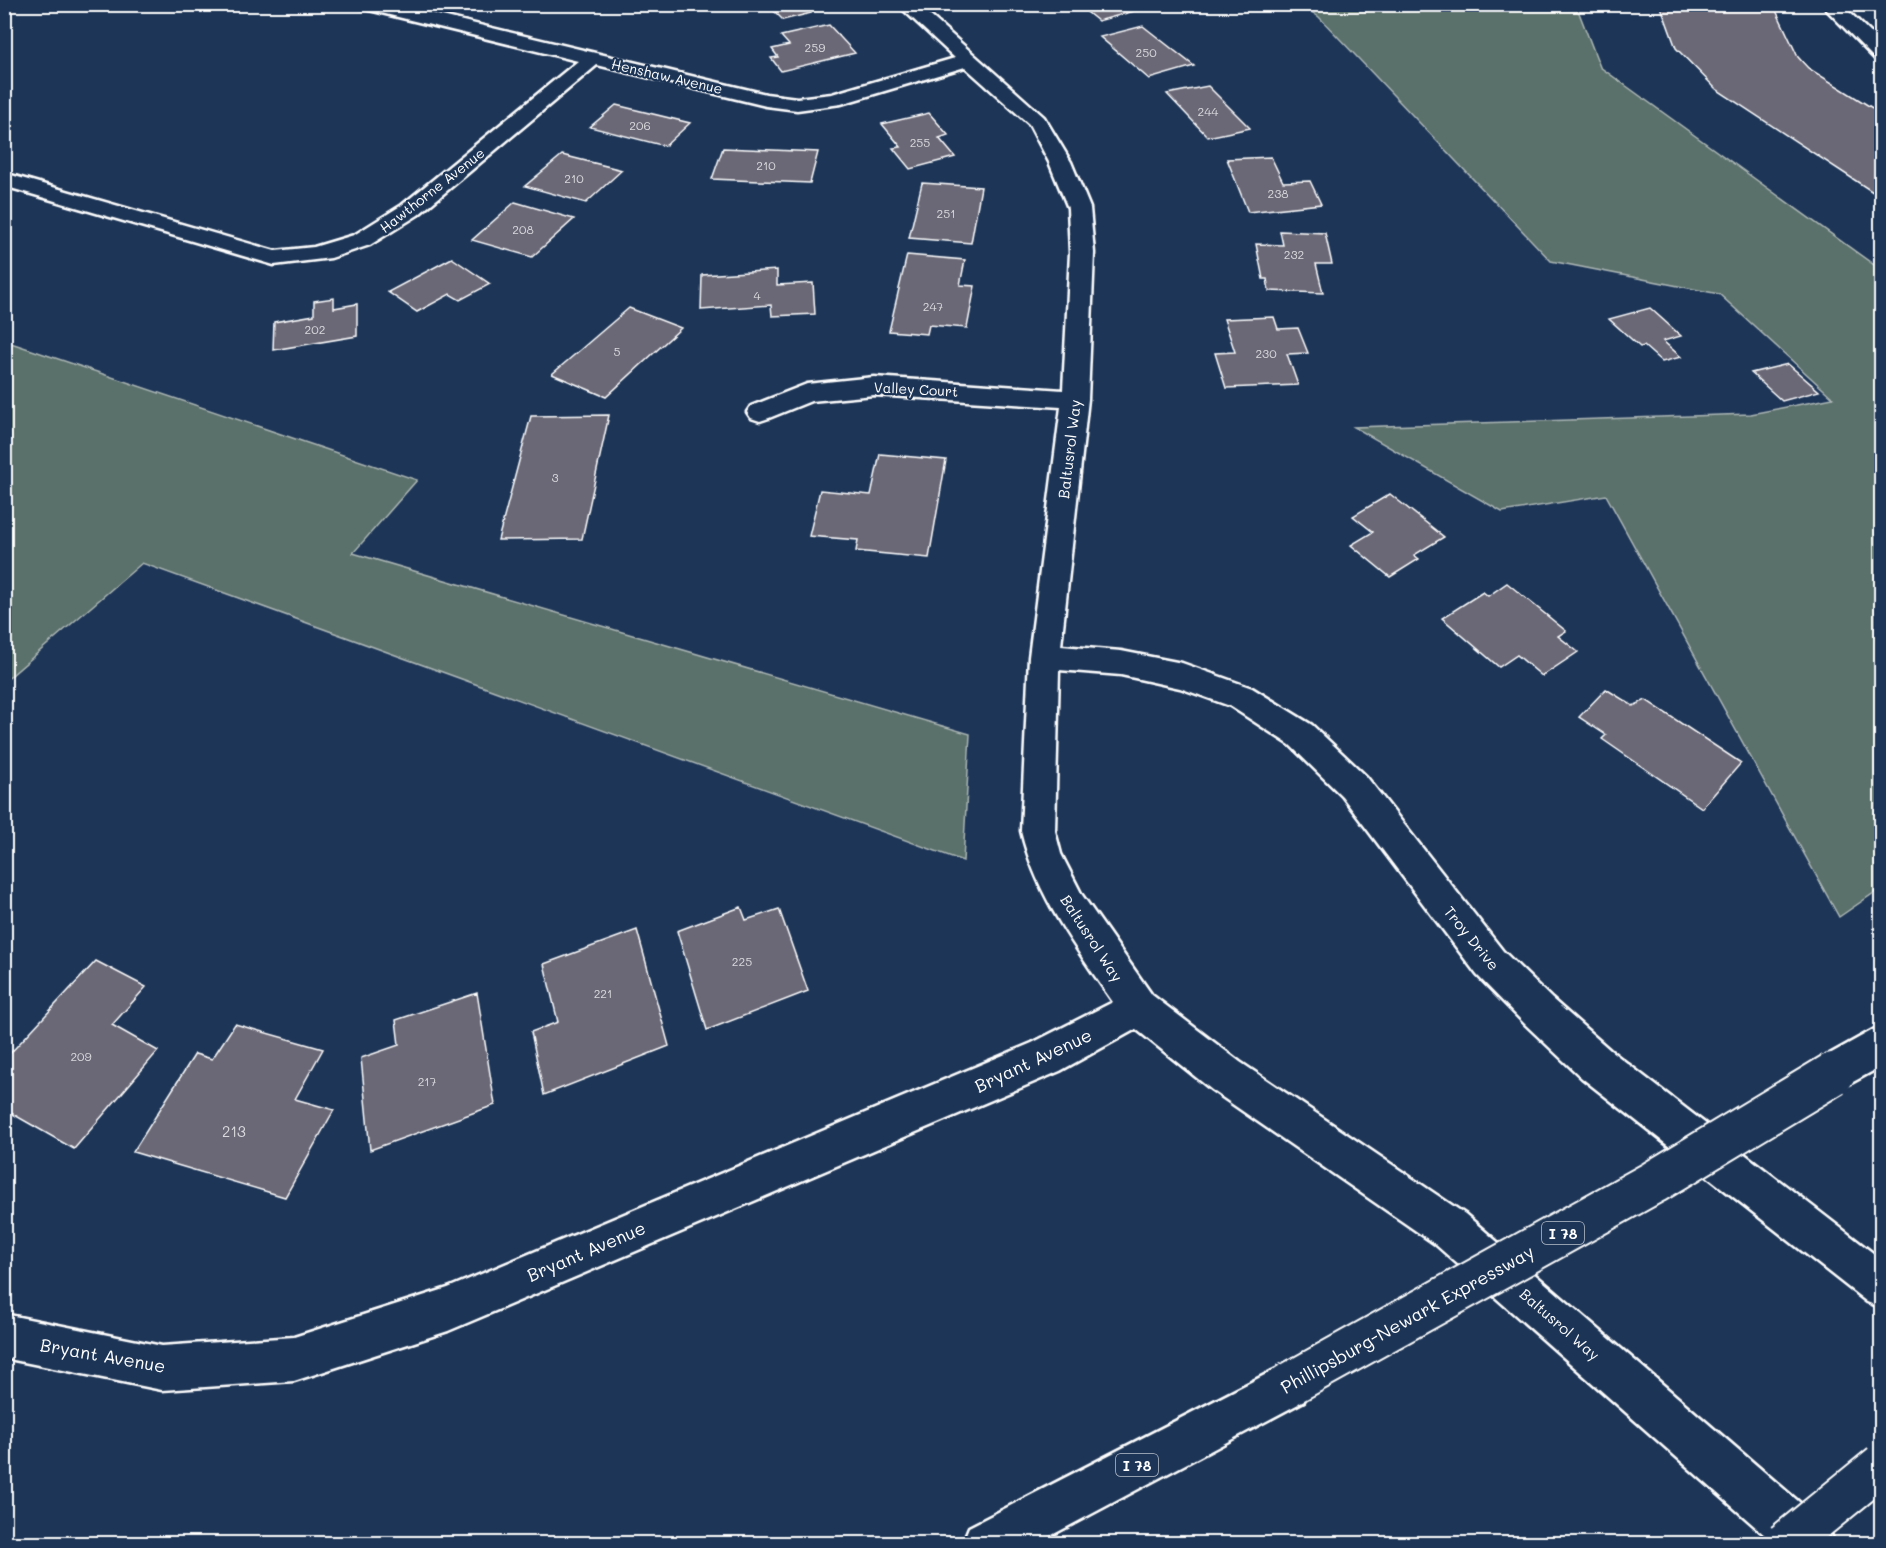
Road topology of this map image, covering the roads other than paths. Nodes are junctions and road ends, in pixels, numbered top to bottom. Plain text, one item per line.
1 (367, 4) edge
2 (906, 4) edge
3 (1830, 4) edge
4 (1881, 55) edge
5 (592, 59) junction
6 (967, 60) junction
7 (4, 179) edge
8 (1075, 399) junction
9 (760, 412) dead end
10 (1044, 657) junction
11 (1139, 1008) junction
12 (1881, 1044) edge
13 (1881, 1287) edge
14 (4, 1336) edge
15 (1881, 1465) edge
16 (986, 1544) edge
17 (1785, 1544) edge
18 (1811, 1544) edge

1 - 5 main road, Henshaw Avenue
2 - 6 main road, Baltusrol Way
3 - 4 main road
5 - 6 main road, Henshaw Avenue
5 - 7 main road, Hawthorne Avenue
6 - 8 main road, Baltusrol Way
8 - 9 main road, Valley Court
8 - 10 main road, Baltusrol Way
10 - 11 main road, Baltusrol Way
10 - 13 main road, Troy Drive
11 - 14 main road, Bryant Avenue
11 - 18 main road, Baltusrol Way
12 - 16 main road, Phillipsburg-Newark Expressway / I 78, bridge
15 - 17 main road, bridge

